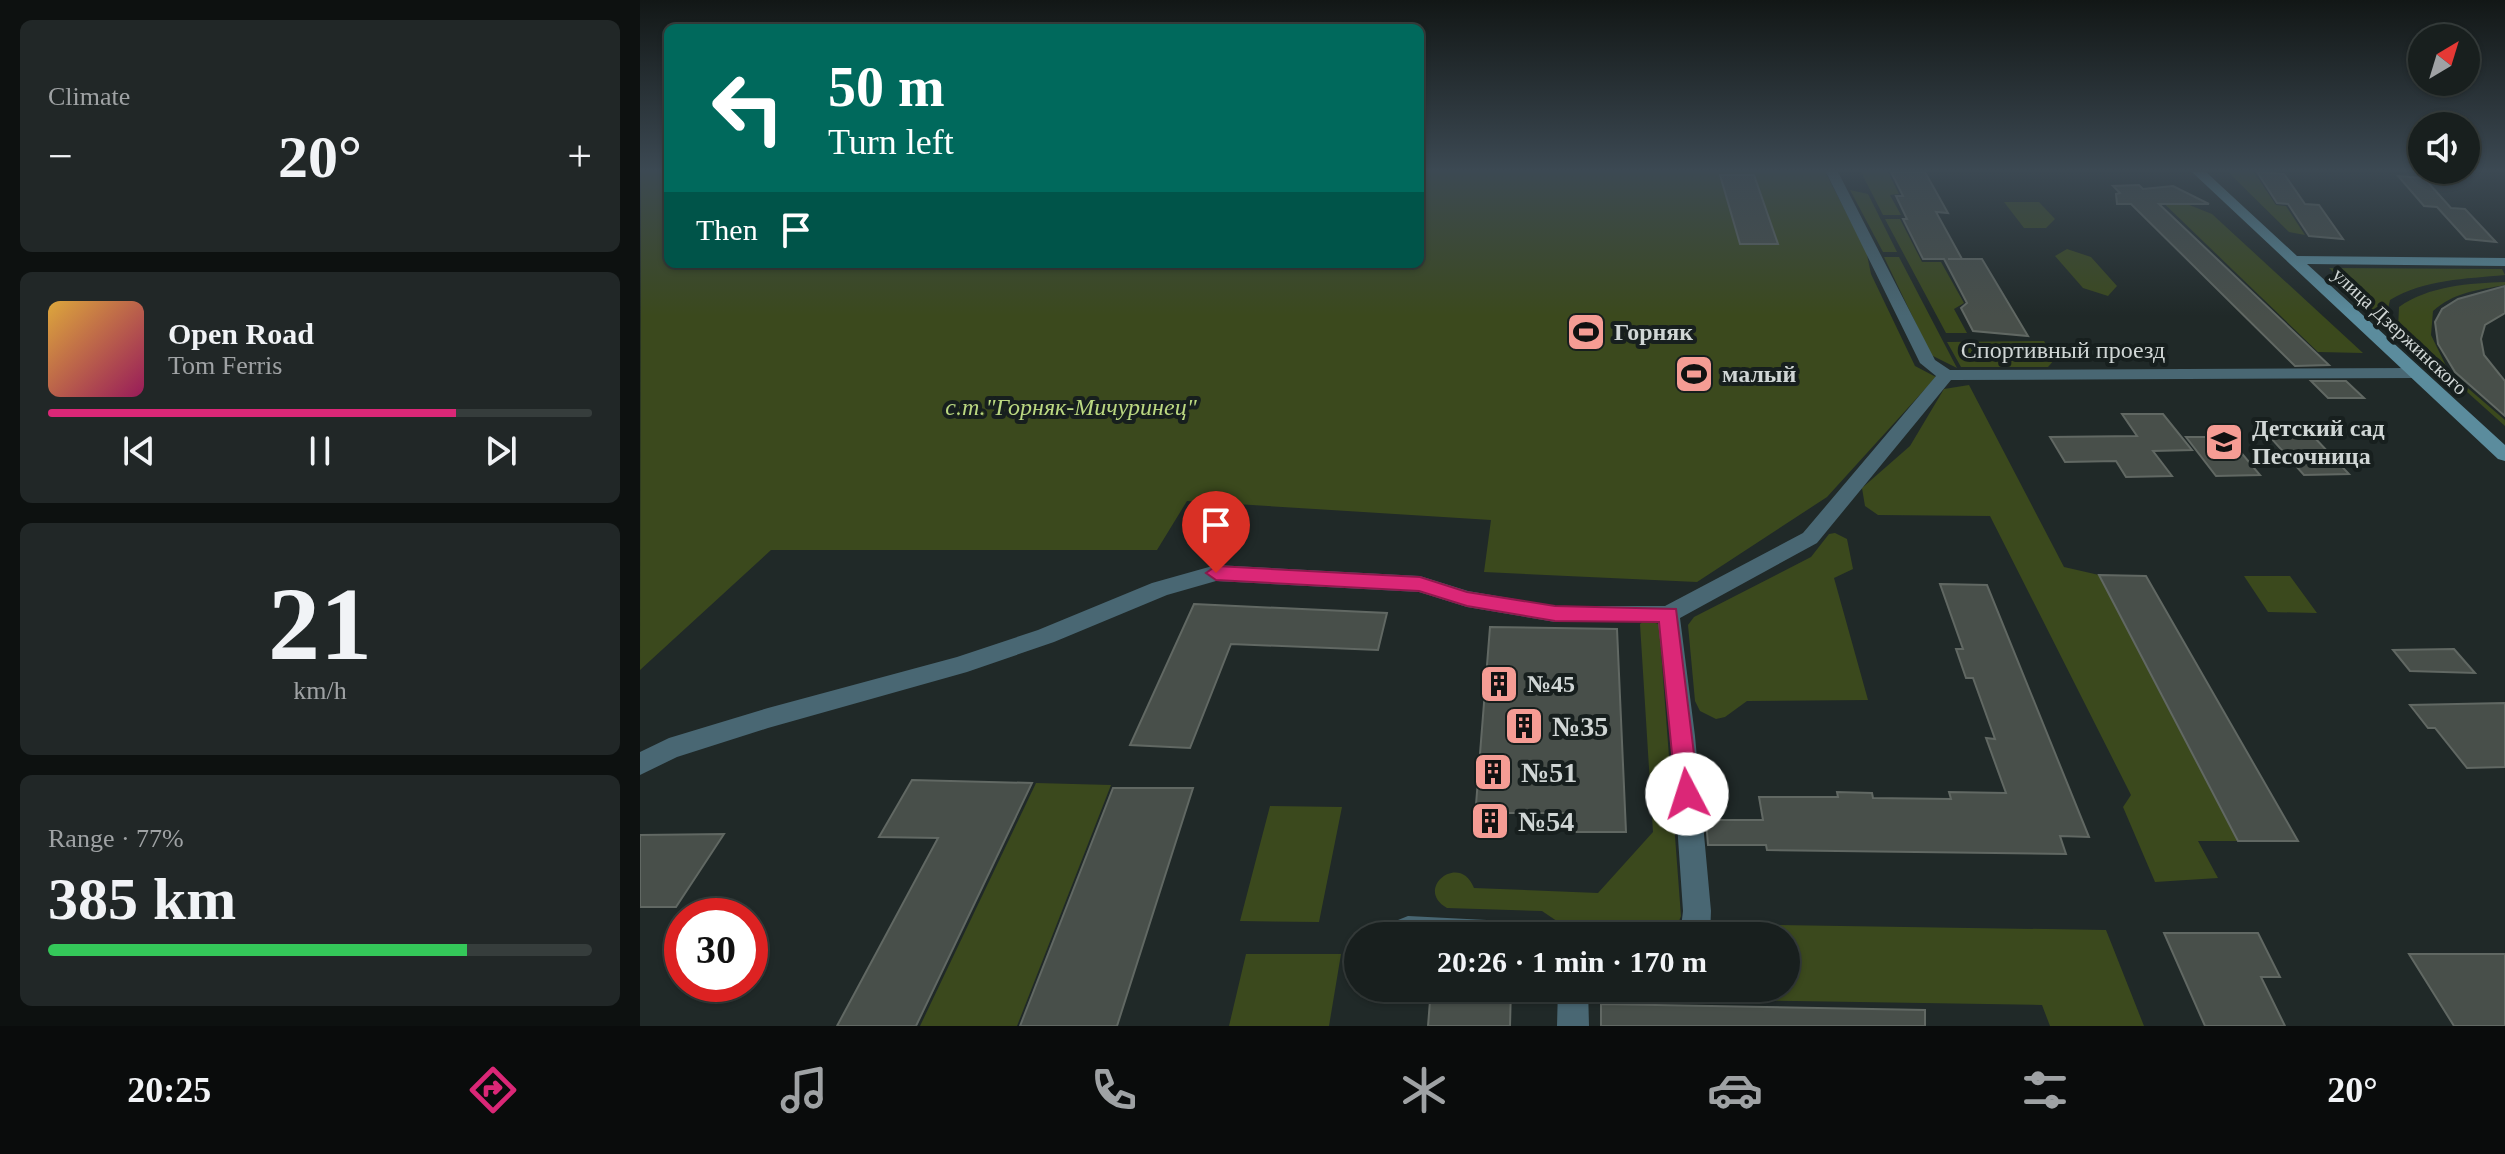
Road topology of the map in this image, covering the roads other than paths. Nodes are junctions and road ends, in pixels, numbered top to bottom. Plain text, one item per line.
1 (1856, 220) edge
2 (2249, 220) edge
3 (2292, 260) junction
4 (2505, 262) edge
5 (2416, 373) junction
6 (1946, 375) junction
7 (2505, 455) edge
8 (1668, 614) junction
9 (640, 764) edge
10 (1696, 922) edge
11 (1573, 1002) edge
12 (1573, 1026) edge

1 - 6 street, Спортивный проезд
2 - 3 main road, улица Дзержинского
3 - 4 main road
3 - 5 main road, улица Дзержинского
5 - 6 street, Спортивный проезд
5 - 7 main road, улица Дзержинского
6 - 8 street
8 - 9 street
8 - 10 street
11 - 12 street

